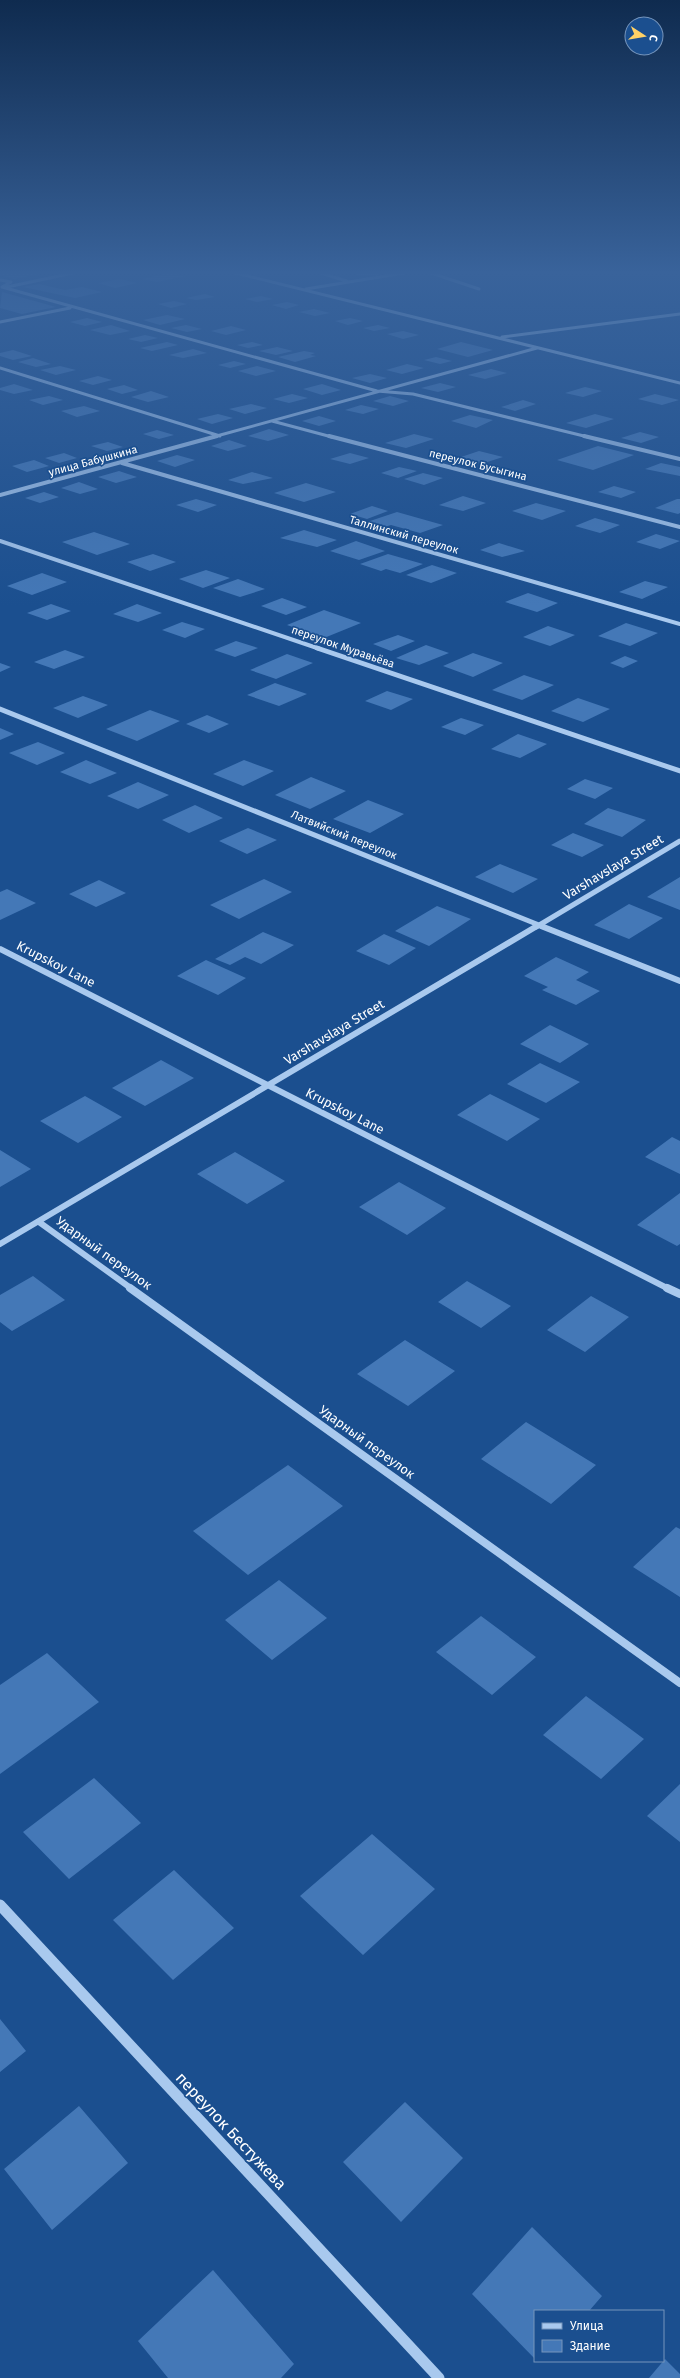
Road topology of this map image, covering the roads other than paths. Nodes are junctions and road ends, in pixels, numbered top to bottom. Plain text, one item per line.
1 (52, 384) edge
2 (352, 384) edge
3 (404, 384) edge
4 (378, 391) junction
5 (272, 421) junction
6 (220, 436) junction
7 (680, 459) edge
8 (122, 463) junction
9 (0, 495) edge
10 (680, 527) edge
11 (0, 541) edge
12 (680, 624) edge
13 (0, 709) edge
14 (680, 771) edge
15 (680, 841) edge
16 (540, 924) junction
17 (0, 949) edge
18 (680, 981) edge
19 (268, 1085) junction
20 (39, 1222) junction
21 (0, 1244) edge
22 (680, 1294) edge
23 (680, 1683) edge
24 (0, 1905) edge
25 (439, 2378) edge

1 - 6 street
2 - 4 street
3 - 4 street, улица Бабушкина
4 - 5 street, улица Бабушкина
4 - 7 street
5 - 6 street, улица Бабушкина
5 - 10 street, переулок Бусыгина
6 - 8 street, улица Бабушкина
8 - 9 street, улица Бабушкина
8 - 12 street, Таллинский переулок
11 - 14 street, переулок Муравьёва
13 - 16 street, Латвийский переулок
15 - 16 street, Varshavslaya Street
16 - 18 street, Латвийский переулок
16 - 19 street, Varshavslaya Street
17 - 19 street, Krupskoy Lane
19 - 20 street, Varshavslaya Street
19 - 22 street, Krupskoy Lane
20 - 21 street, Varshavslaya Street
20 - 23 street, Ударный переулок
24 - 25 street, переулок Бестужева

